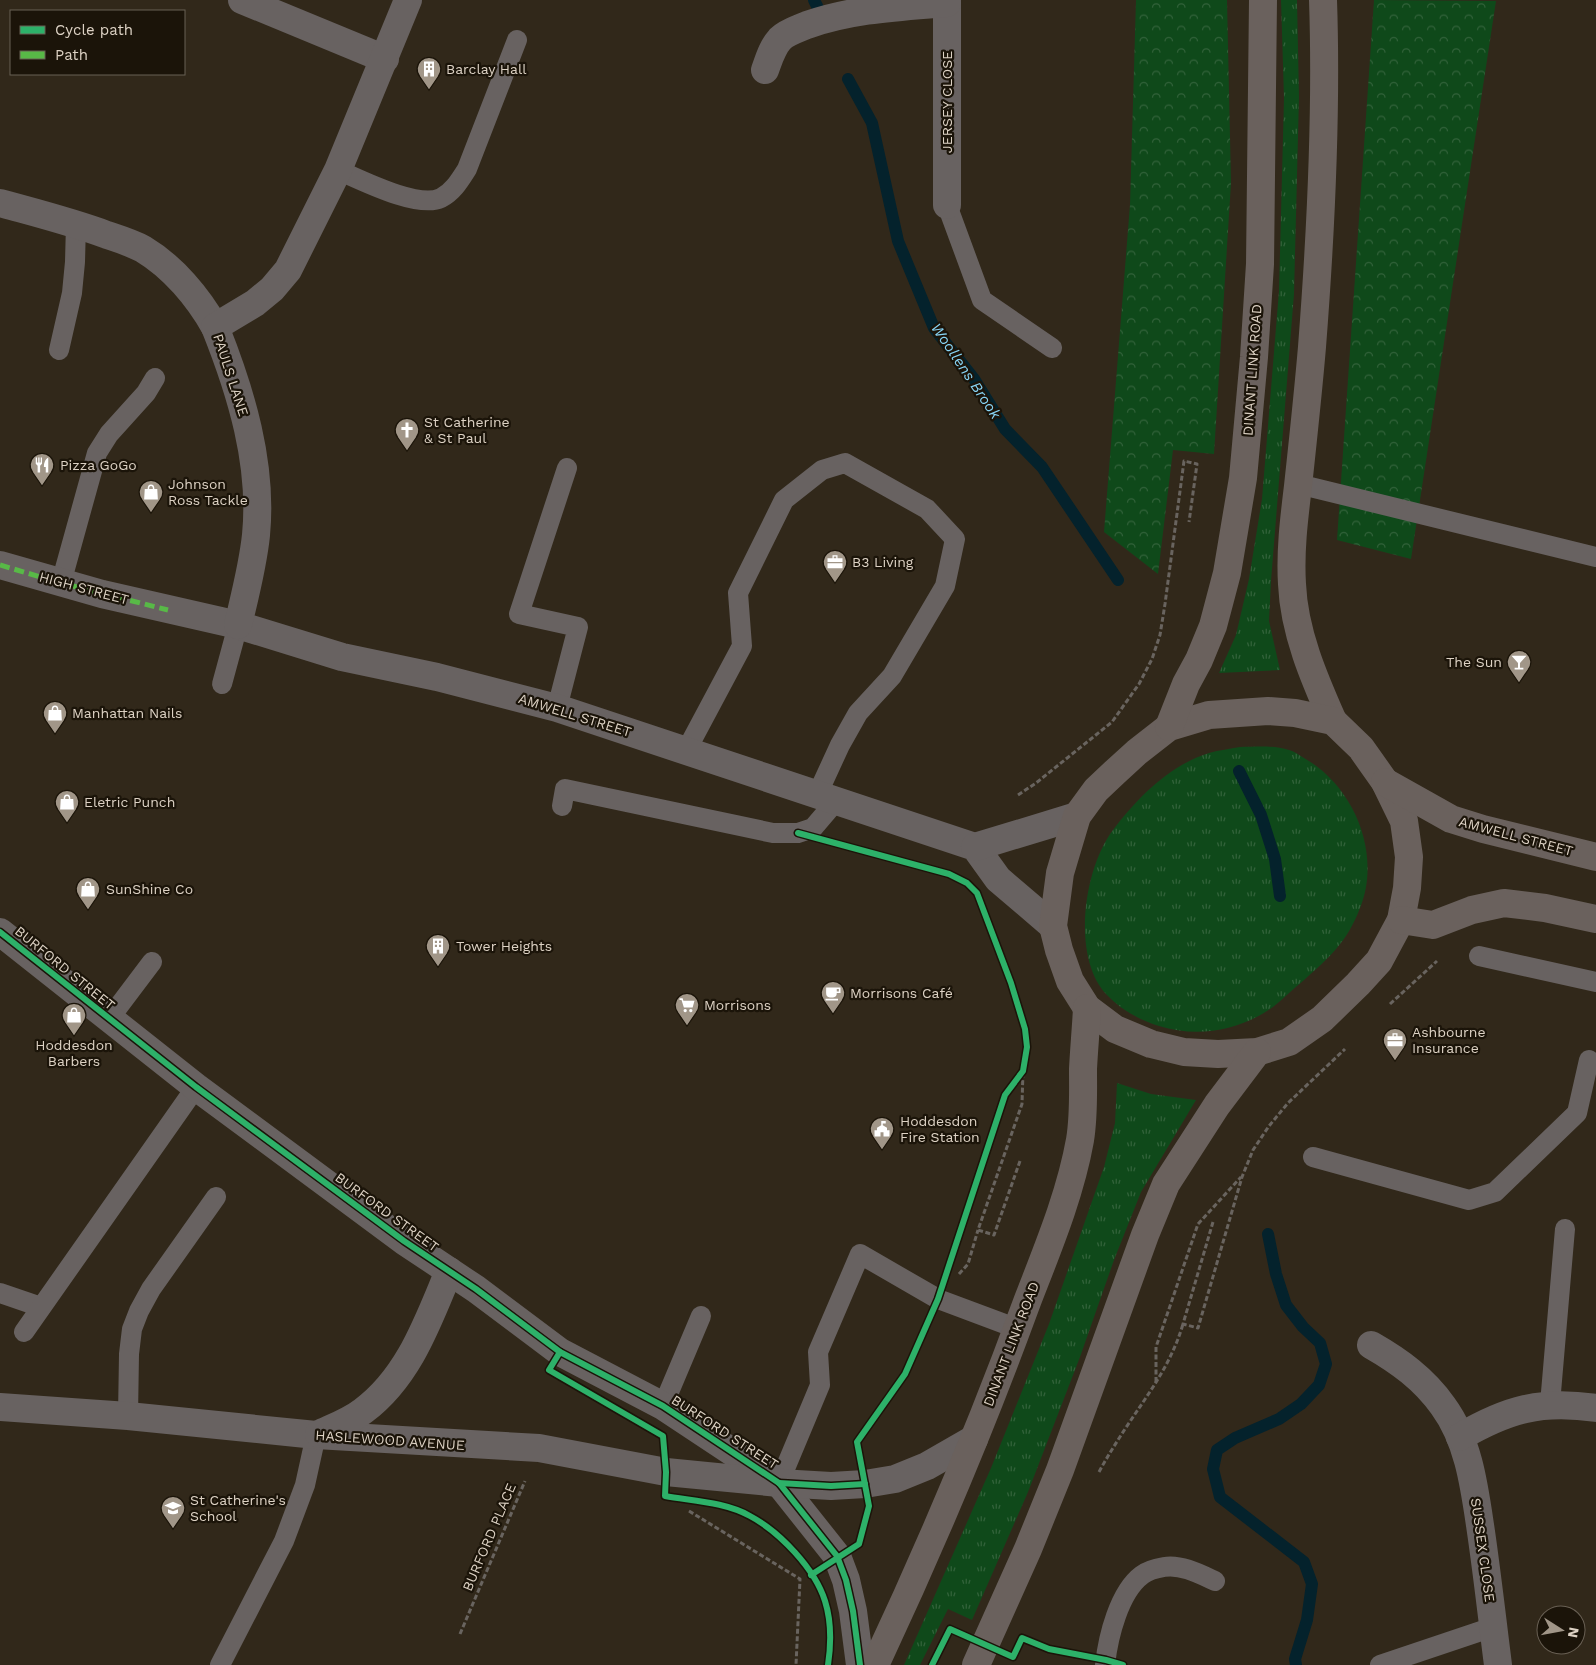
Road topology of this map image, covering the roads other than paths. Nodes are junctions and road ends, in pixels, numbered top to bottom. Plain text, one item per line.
1 (242, 0) edge
2 (408, 0) edge
3 (1263, 0) edge
4 (1322, 0) edge
5 (947, 1) edge
6 (517, 40) dead end
7 (384, 59) junction
8 (765, 70) dead end
9 (338, 170) junction
10 (0, 203) edge
11 (947, 205) joint
12 (76, 224) junction
13 (215, 328) junction
14 (1052, 348) dead end
15 (59, 350) dead end
16 (155, 378) dead end
17 (567, 468) dead end
18 (1298, 484) junction
19 (1596, 557) edge
20 (0, 565) edge
21 (61, 583) junction
22 (168, 610) joint
23 (238, 625) junction
24 (222, 684) dead end
25 (558, 708) junction
26 (1333, 721) junction
27 (1169, 727) junction
28 (686, 751) junction
29 (1386, 782) junction
30 (827, 798) junction
31 (562, 806) dead end
32 (1077, 816) junction
33 (975, 848) junction
34 (1596, 857) edge
35 (1596, 919) edge
36 (1402, 920) junction
37 (1053, 926) junction
38 (0, 932) edge
39 (1479, 956) dead end
40 (152, 962) dead end
41 (1596, 982) edge
42 (1087, 1008) junction
43 (109, 1019) junction
44 (1257, 1052) junction
45 (1589, 1060) dead end
46 (196, 1087) junction
47 (1313, 1157) dead end
48 (216, 1197) dead end
49 (1566, 1229) dead end
50 (449, 1271) junction
51 (0, 1293) edge
52 (41, 1307) junction
53 (701, 1316) dead end
54 (1018, 1329) junction
55 (24, 1332) dead end
56 (1371, 1345) dead end
57 (1550, 1404) junction
58 (664, 1406) junction
59 (0, 1407) edge
60 (1596, 1408) edge
61 (128, 1416) junction
62 (316, 1435) junction
63 (1460, 1437) junction
64 (974, 1439) junction
65 (779, 1482) junction
66 (1215, 1581) dead end
67 (1493, 1627) junction
68 (220, 1665) edge
69 (860, 1665) edge
70 (875, 1665) edge
71 (976, 1665) edge
72 (1106, 1665) edge
73 (1380, 1665) edge
74 (1498, 1665) edge

1 - 7 street
2 - 7 street, PAULS LANE
3 - 27 main road, DINANT LINK ROAD
4 - 18 main road
5 - 8 street
5 - 11 street, JERSEY CLOSE
6 - 9 lane
7 - 9 street, PAULS LANE
9 - 13 street, PAULS LANE
10 - 12 street
11 - 14 lane
12 - 13 street
12 - 15 lane
13 - 23 street, PAULS LANE
16 - 21 lane
17 - 25 lane
18 - 19 lane
18 - 26 main road
20 - 21 street, HIGH STREET
21 - 22 street, HIGH STREET
22 - 23 street, AMWELL STREET
23 - 24 lane
23 - 25 street, AMWELL STREET
25 - 28 street, AMWELL STREET
26 - 27 main road
26 - 29 main road
27 - 32 main road
28 - 30 street, AMWELL STREET
28 - 30 lane
29 - 34 main road, AMWELL STREET
29 - 36 main road
30 - 31 lane
30 - 33 street, AMWELL STREET
32 - 33 street
32 - 37 main road
33 - 37 street
35 - 36 main road
36 - 44 main road
37 - 42 main road
38 - 43 street, BURFORD STREET
39 - 41 lane
40 - 43 lane
42 - 44 main road
42 - 54 main road, DINANT LINK ROAD
43 - 46 street, BURFORD STREET
44 - 71 main road
45 - 47 lane
46 - 50 street, BURFORD STREET
46 - 52 lane
48 - 61 lane
49 - 57 lane
50 - 58 street, BURFORD STREET
50 - 62 street
51 - 52 lane
52 - 55 lane
53 - 58 lane
54 - 64 main road, DINANT LINK ROAD
54 - 65 lane
56 - 63 street, SUSSEX CLOSE
57 - 60 street
57 - 63 street
58 - 65 street, BURFORD STREET
59 - 61 street, HASLEWOOD AVENUE
61 - 62 street, HASLEWOOD AVENUE
62 - 65 street, HASLEWOOD AVENUE
62 - 68 lane
63 - 67 street, SUSSEX CLOSE
64 - 65 street, BURFORD STREET
64 - 70 main road, DINANT LINK ROAD
65 - 69 street, BURFORD STREET
66 - 72 lane
67 - 73 lane
67 - 74 street, SUSSEX CLOSE

